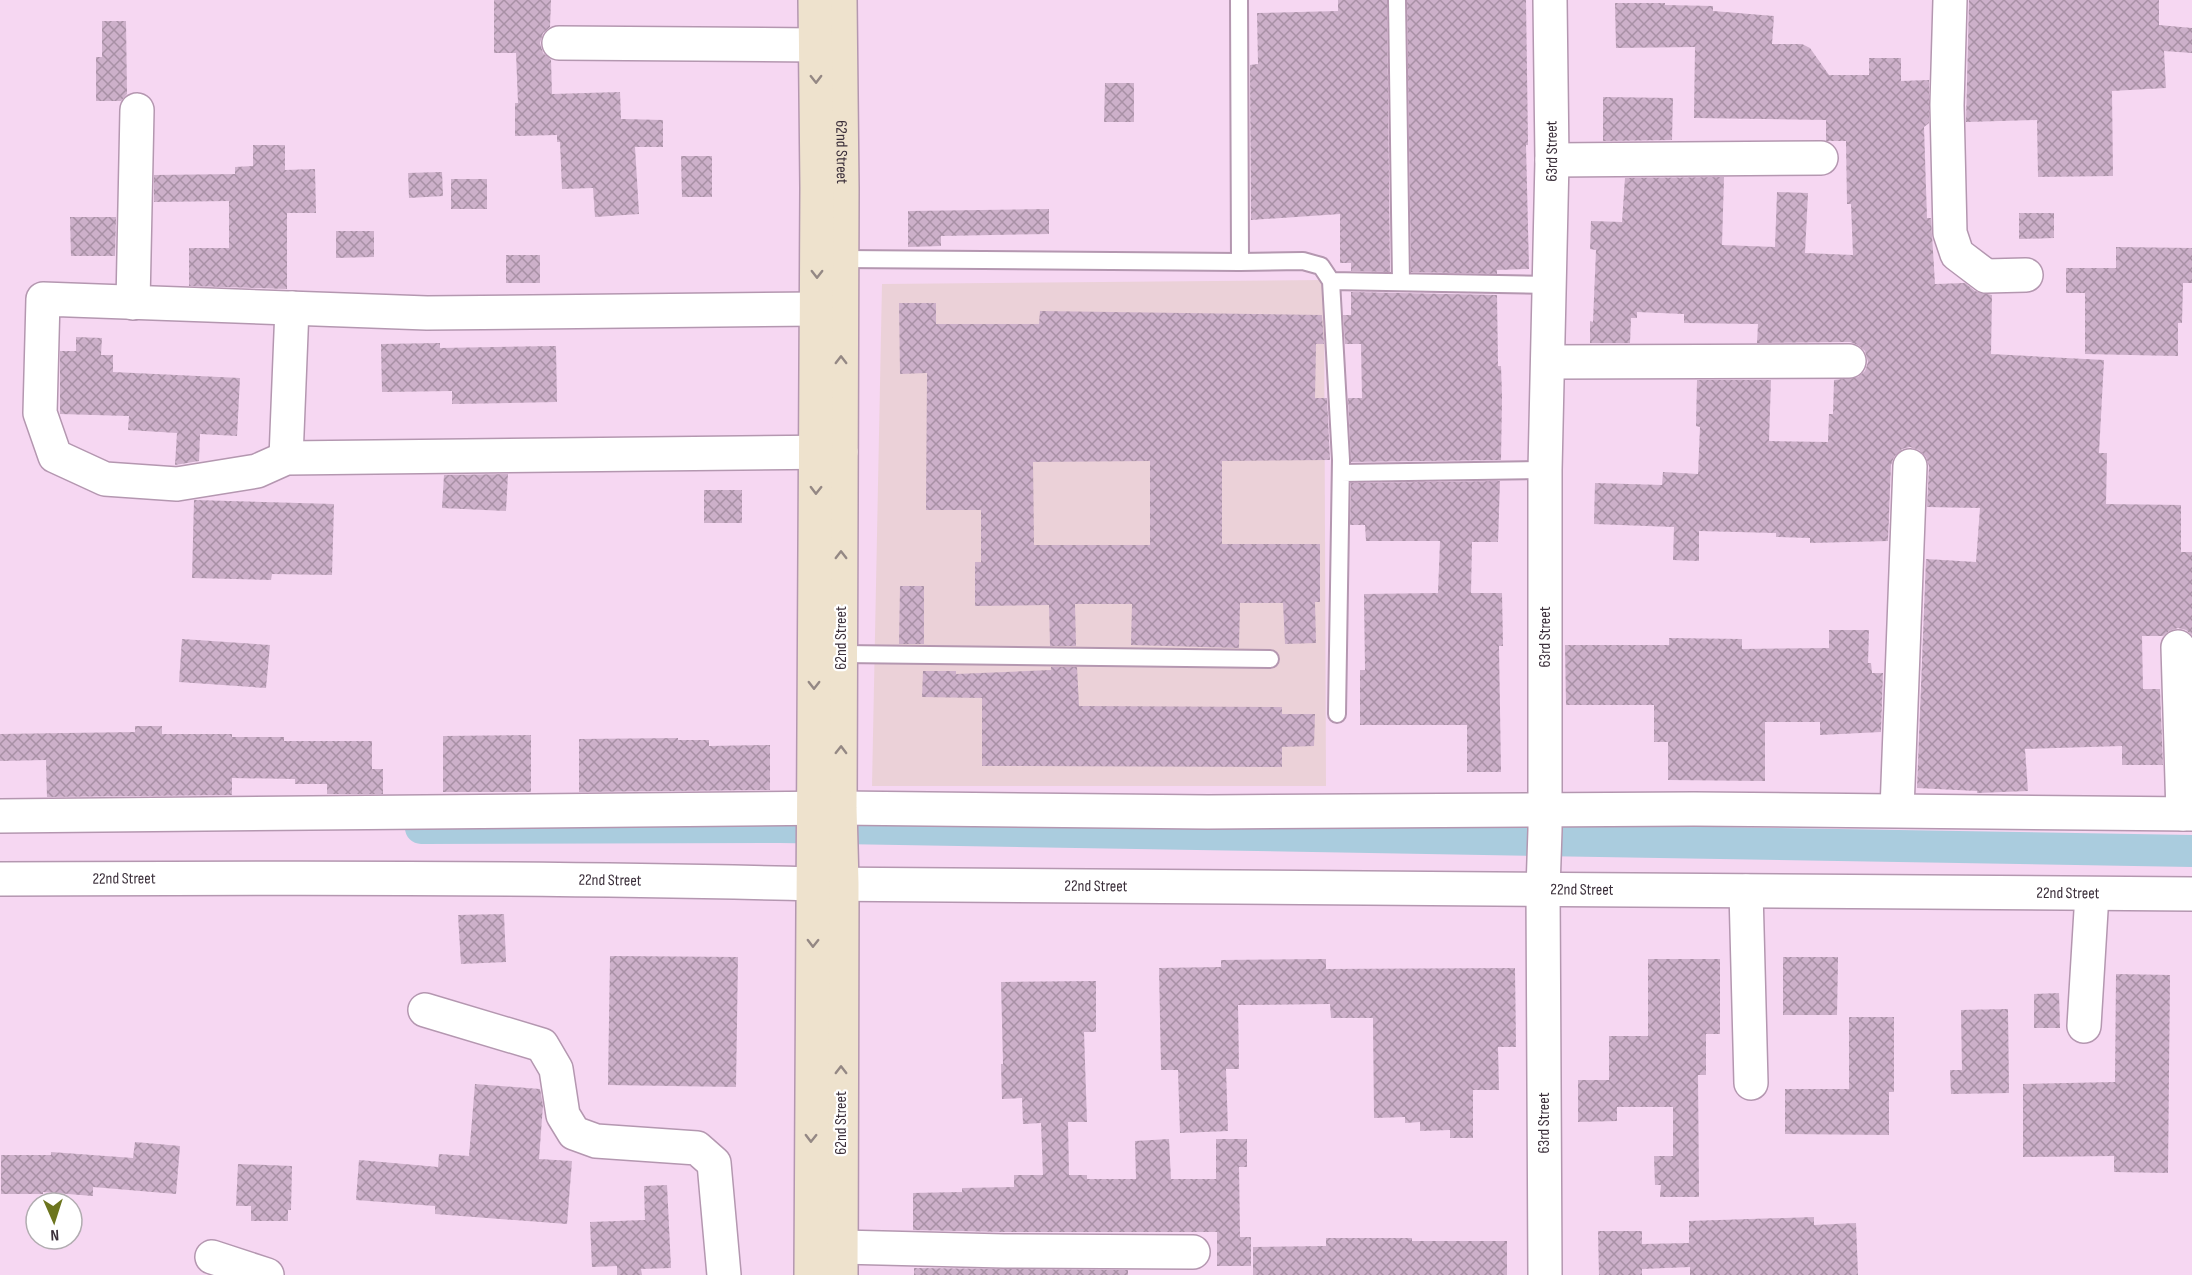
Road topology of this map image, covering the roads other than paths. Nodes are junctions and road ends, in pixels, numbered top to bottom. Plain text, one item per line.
1 (815, 0) edge
2 (840, 0) edge
3 (1239, 0) edge
4 (1397, 0) edge
5 (1550, 0) edge
6 (1950, 0) edge
7 (560, 43) dead end
8 (816, 45) junction
9 (137, 110) dead end
10 (1821, 158) dead end
11 (1552, 160) junction
12 (842, 259) junction
13 (1240, 262) junction
14 (2026, 275) dead end
15 (1331, 281) junction
16 (1401, 282) junction
17 (1550, 285) junction
18 (133, 303) junction
19 (292, 308) junction
20 (817, 309) junction
21 (1850, 361) dead end
22 (1548, 362) junction
23 (829, 453) junction
24 (286, 458) junction
25 (1910, 466) dead end
26 (1545, 470) junction
27 (1341, 473) junction
28 (2178, 647) dead end
29 (842, 654) junction
30 (1270, 659) dead end
31 (1337, 714) dead end
32 (1897, 810) junction
33 (827, 814) junction
34 (2188, 814) edge
35 (0, 816) edge
36 (1544, 847) junction
37 (0, 879) edge
38 (828, 879) junction
39 (1746, 891) junction
40 (2092, 894) junction
41 (2192, 894) edge
42 (425, 1010) dead end
43 (2084, 1026) dead end
44 (1751, 1083) dead end
45 (1193, 1252) dead end
46 (212, 1257) dead end
47 (841, 1261) edge
48 (267, 1275) edge
49 (724, 1275) edge
50 (811, 1275) edge
51 (1545, 1275) edge

1 - 8 main road, 62nd Street
2 - 12 main road, 62nd Street
3 - 13 lane
4 - 16 lane
5 - 11 street, 63rd Street
6 - 14 street
7 - 8 street
8 -> 20 main road, 62nd Street
9 - 18 street
10 - 11 street
11 - 17 street, 63rd Street
12 - 13 lane
23 -> 12 main road, 62nd Street
13 - 15 lane
15 - 16 lane
15 - 27 lane
16 - 17 lane
17 - 22 street, 63rd Street
18 - 19 street
18 - 24 street
19 - 20 street
19 - 24 street
20 - 23 main road, 62nd Street
21 - 22 street
22 - 26 street, 63rd Street
23 - 24 street
29 -> 23 main road, 62nd Street
23 -> 33 main road, 62nd Street
25 - 32 street
26 - 27 lane
26 - 36 street, 63rd Street
27 - 31 lane
28 - 34 street
29 - 30 lane
33 -> 29 main road, 62nd Street
32 - 34 street, 22nd Street
32 - 36 street, 22nd Street
33 - 35 street, 22nd Street
33 - 36 street, 22nd Street
33 - 38 main road, 62nd Street
36 - 38 street, 22nd Street
36 - 39 street, 22nd Street
36 - 51 street, 63rd Street
37 - 38 street, 22nd Street
47 -> 38 main road, 62nd Street
38 -> 50 main road, 62nd Street
39 - 40 street, 22nd Street
39 - 44 street
40 - 41 street, 22nd Street
40 - 43 street
42 - 49 street
45 - 47 street
46 - 48 street

